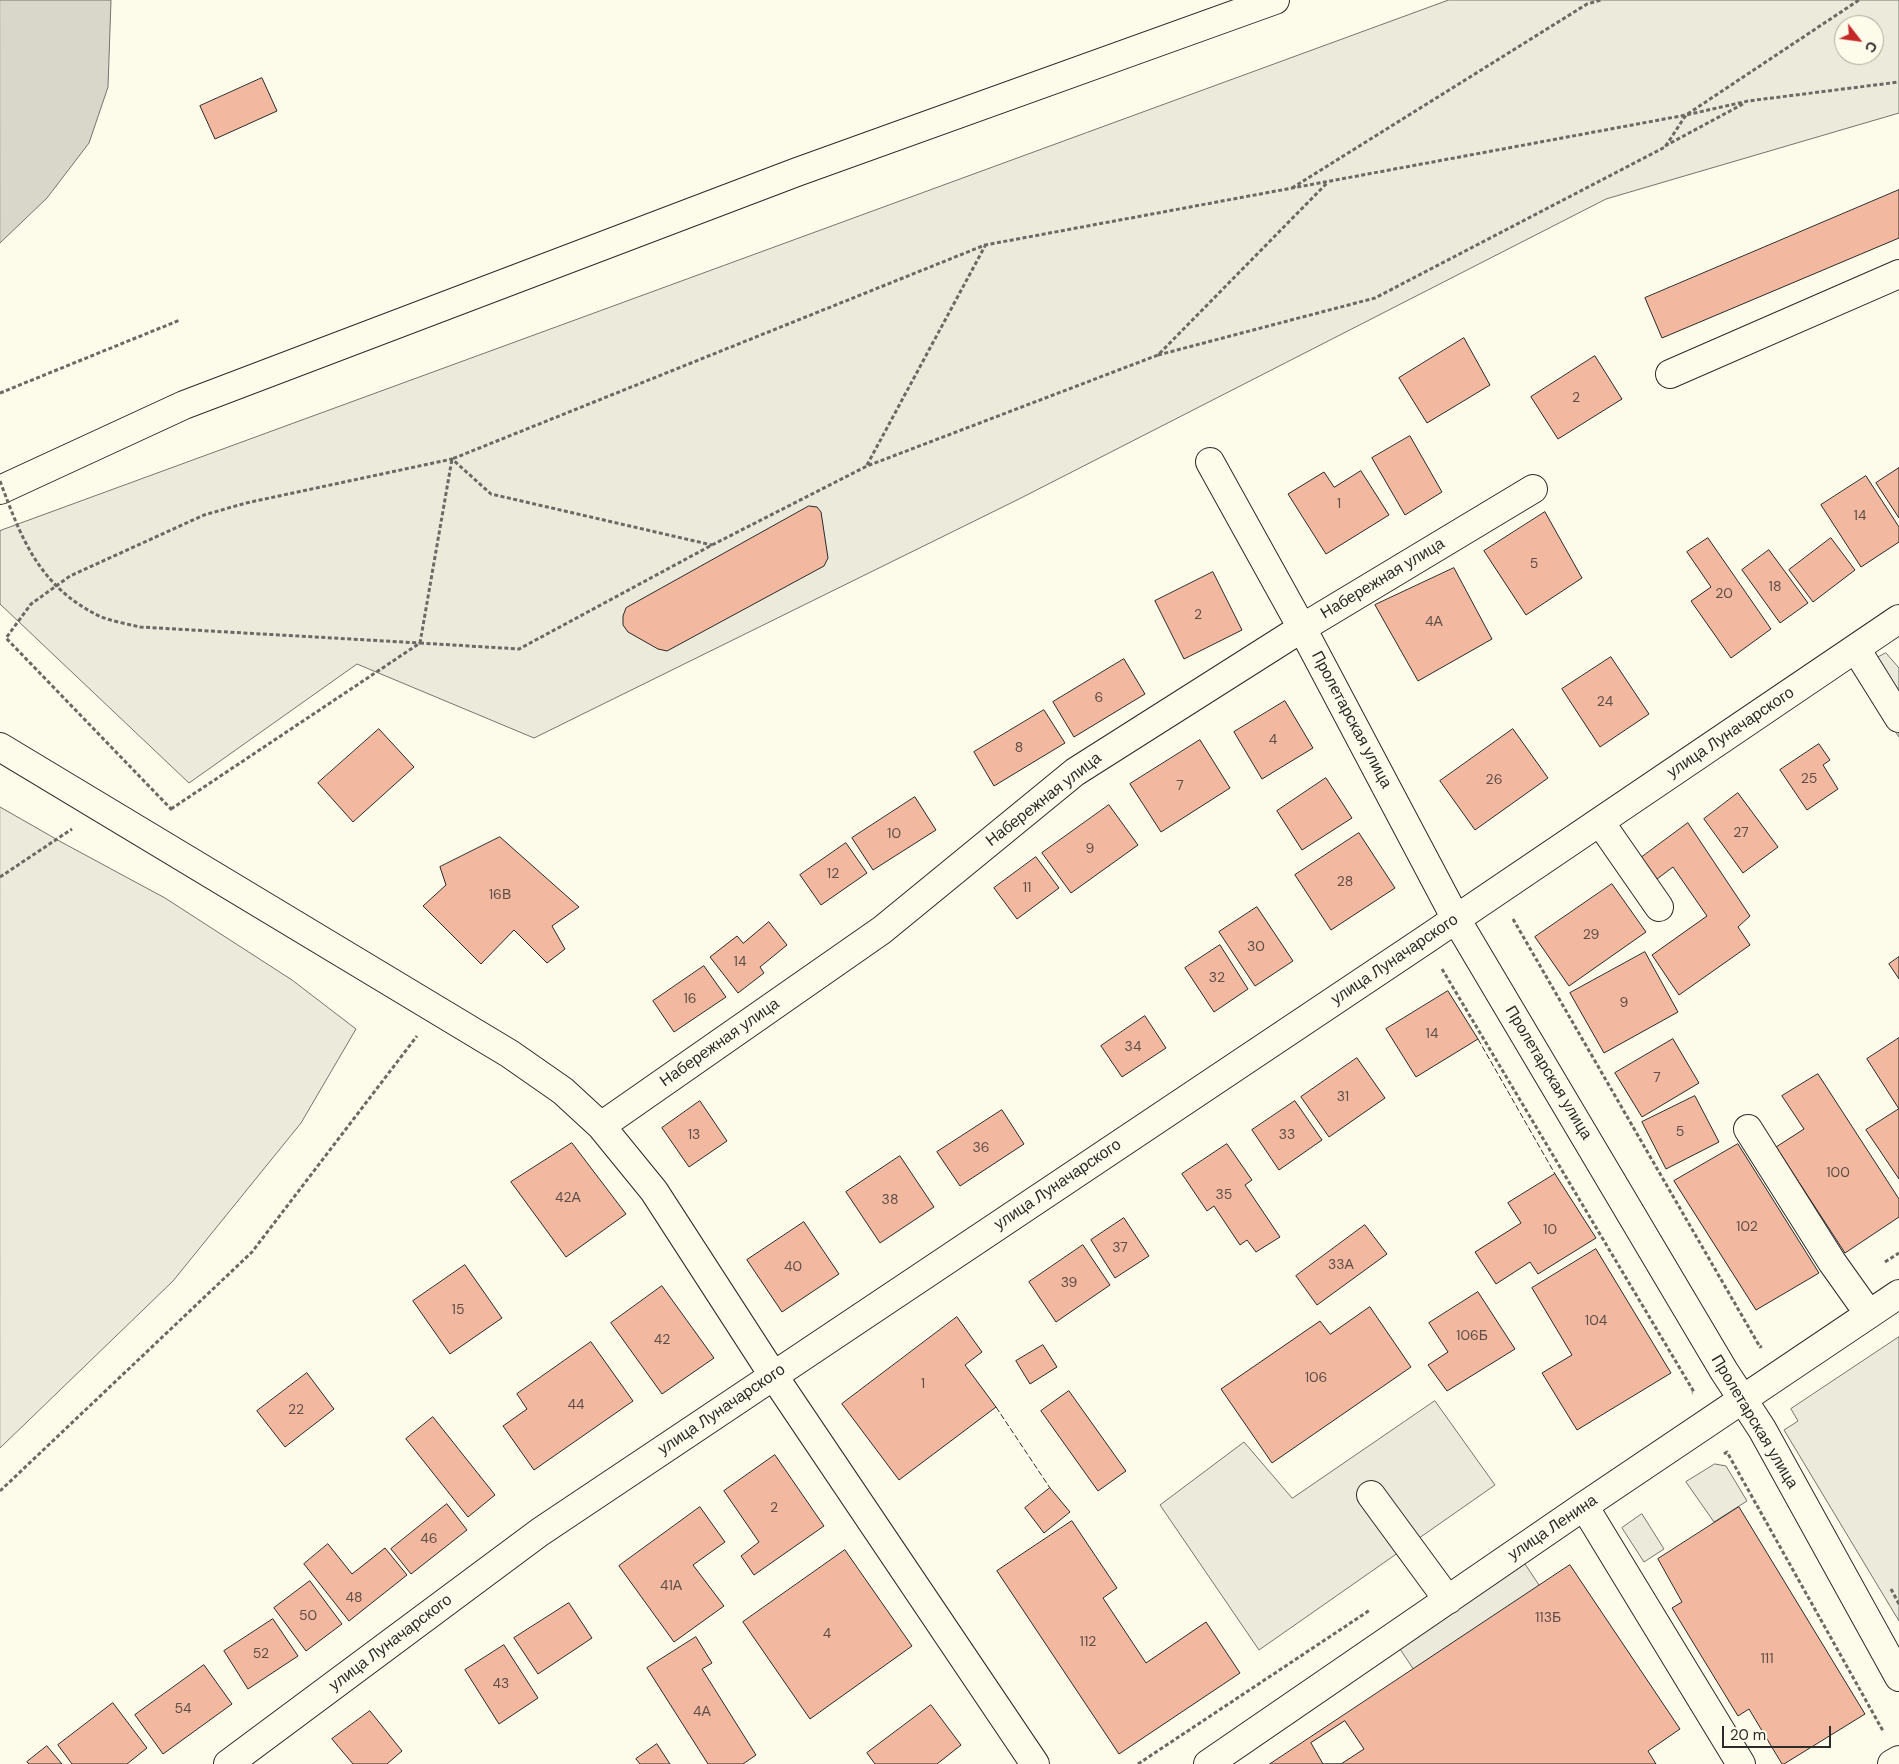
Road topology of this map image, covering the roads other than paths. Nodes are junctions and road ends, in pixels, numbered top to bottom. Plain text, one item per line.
1 (1275, 0) edge
2 (1899, 274) edge
3 (1670, 374) dead end
4 (1210, 462) dead end
5 (1532, 489) dead end
6 (0, 490) edge
7 (1899, 619) edge
8 (1302, 628) junction
9 (1856, 648) junction
10 (1899, 718) edge
11 (0, 747) edge
12 (1600, 822) junction
13 (1659, 907) dead end
14 (1456, 919) junction
15 (601, 1126) junction
16 (1748, 1129) dead end
17 (1899, 1294) edge
18 (1870, 1314) junction
19 (773, 1375) junction
20 (1742, 1399) junction
21 (1370, 1494) dead end
22 (1584, 1506) junction
23 (1448, 1600) junction
24 (1899, 1677) edge
25 (1899, 1760) edge
26 (228, 1764) edge
27 (1035, 1764) edge
28 (1208, 1764) edge
29 (1741, 1764) edge
30 (1892, 1764) edge

1 - 6 street
2 - 3 street
4 - 8 street, Пролетарская улица
5 - 8 street, Набережная улица
7 - 9 street, улица Луначарского
8 - 14 street, Пролетарская улица
8 - 15 street, Набережная улица
9 - 10 street
9 - 12 street, улица Луначарского
11 - 15 street
12 - 13 street
12 - 14 street, улица Луначарского
14 - 19 street, улица Луначарского
14 - 20 street, Пролетарская улица
15 - 19 street
16 - 18 street
17 - 18 street, улица Ленина
18 - 20 street, улица Ленина
19 - 26 street, улица Луначарского
19 - 27 street
20 - 22 street, улица Ленина
20 - 24 street, Пролетарская улица
21 - 23 street
22 - 23 street, улица Ленина
22 - 29 street
23 - 28 street, улица Ленина
25 - 30 street

